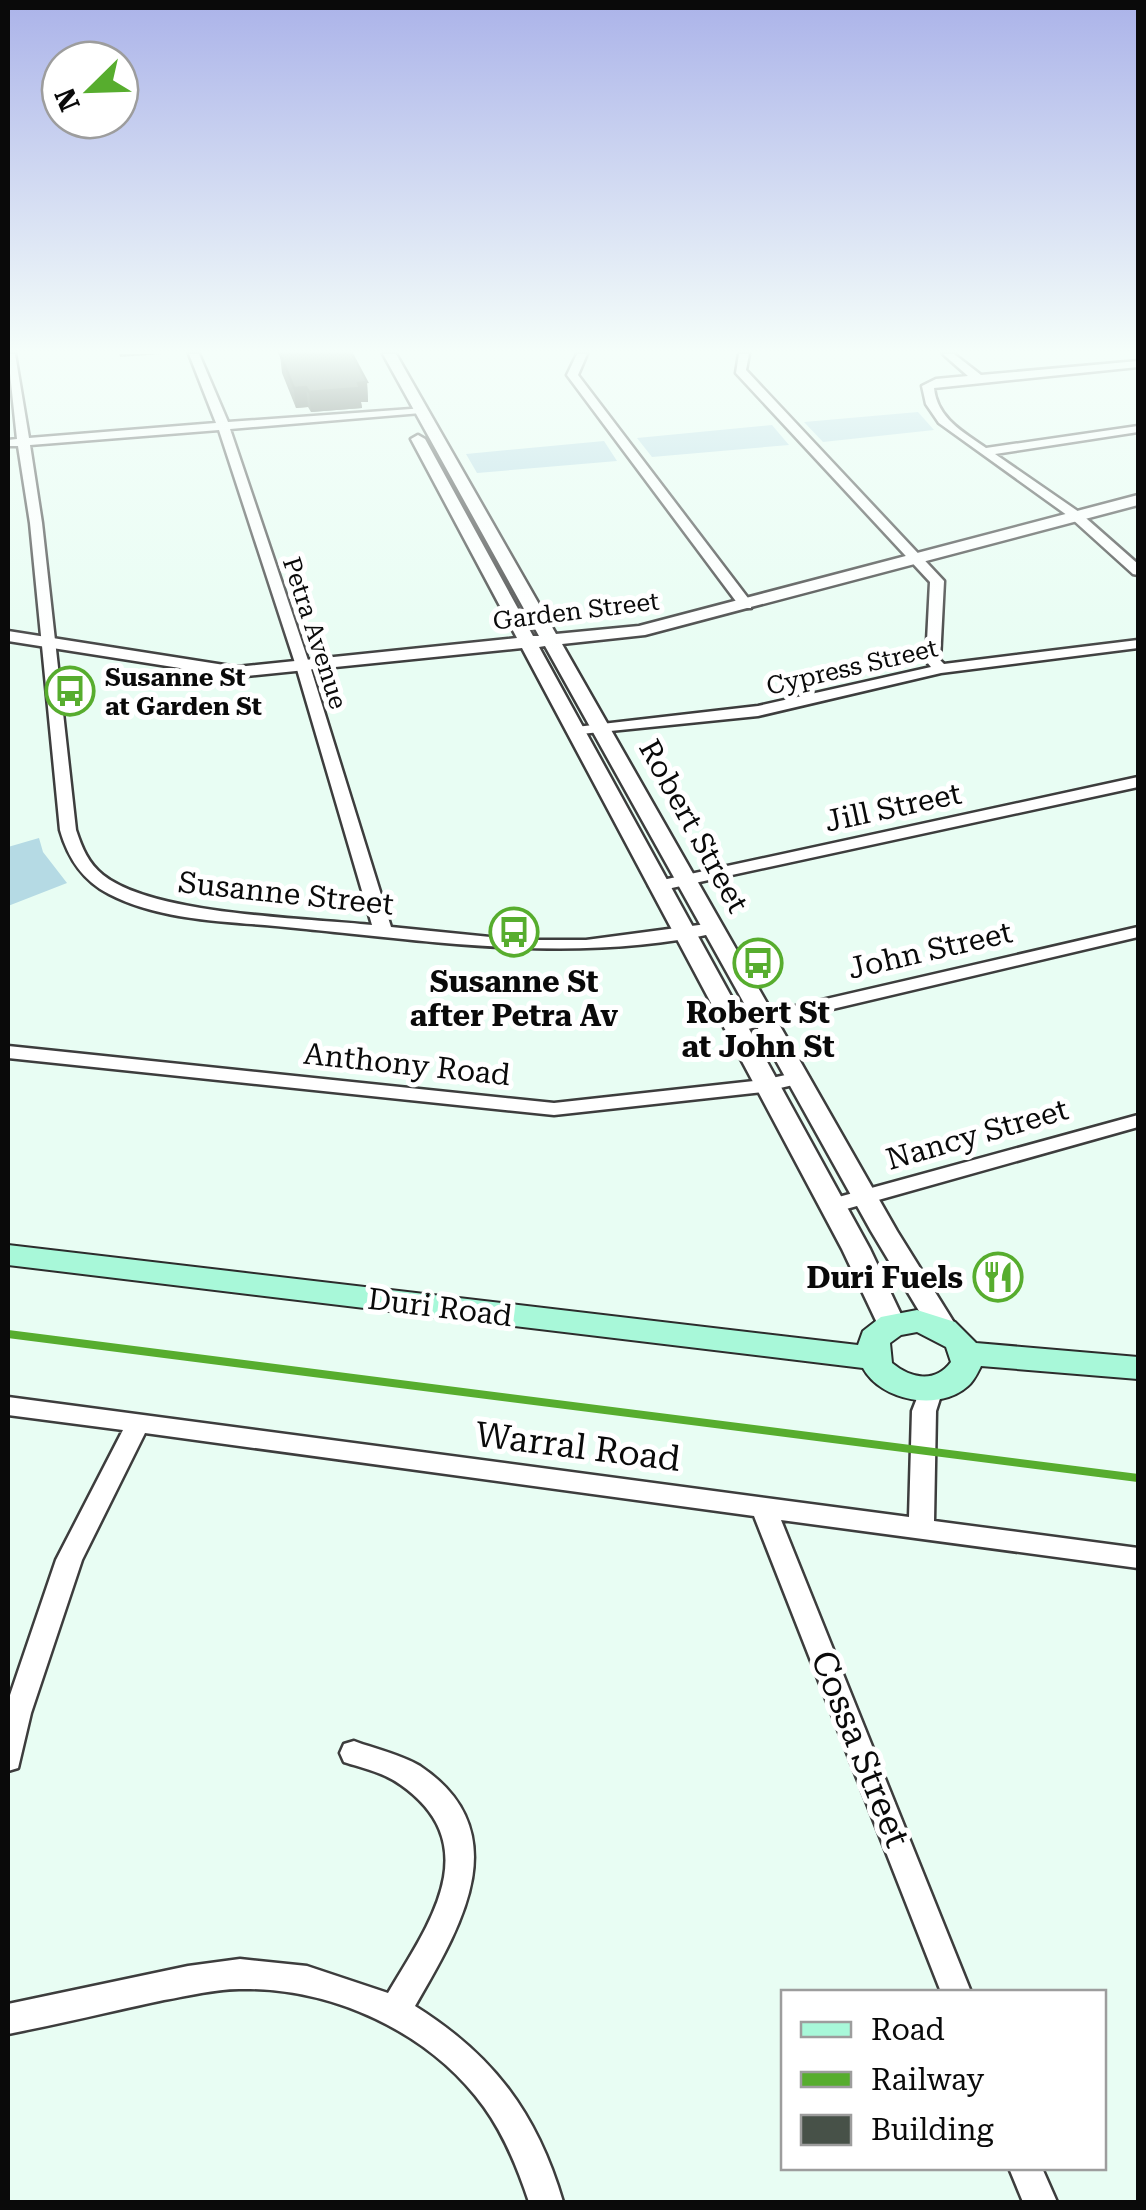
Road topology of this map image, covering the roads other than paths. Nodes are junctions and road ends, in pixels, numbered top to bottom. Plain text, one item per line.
1 (18, 457) edge
2 (234, 457) edge
3 (435, 457) edge
4 (441, 457) edge
5 (634, 457) edge
6 (821, 457) edge
7 (992, 457) edge
8 (1138, 500) edge
9 (1075, 515) junction
10 (916, 559) junction
11 (1138, 571) edge
12 (746, 604) junction
13 (8, 636) edge
14 (553, 640) junction
15 (528, 643) junction
16 (50, 644) junction
17 (1138, 644) edge
18 (304, 666) junction
19 (940, 669) junction
20 (603, 729) junction
21 (576, 732) junction
22 (1138, 782) edge
23 (686, 880) junction
24 (658, 886) junction
25 (714, 928) junction
26 (383, 931) junction
27 (683, 932) junction
28 (1138, 932) edge
29 (767, 1019) junction
30 (735, 1026) junction
31 (8, 1052) edge
32 (799, 1078) junction
33 (763, 1086) junction
34 (1138, 1120) edge
35 (865, 1196) junction
36 (832, 1206) junction
37 (8, 1256) edge
38 (892, 1325) junction
39 (944, 1328) junction
40 (966, 1353) junction
41 (872, 1358) junction
42 (1138, 1368) edge
43 (931, 1389) junction
44 (8, 1406) edge
45 (138, 1424) junction
46 (763, 1506) junction
47 (921, 1527) junction
48 (1138, 1558) edge
49 (12, 1713) edge
50 (354, 1753) dead end
51 (8, 1760) edge
52 (955, 1990) edge
53 (395, 2011) junction
54 (8, 2018) edge
55 (1027, 2170) edge
56 (546, 2202) edge
57 (1040, 2202) edge

1 - 16 street, Susanne Street
2 - 18 street, Petra Avenue
3 - 15 street, Robert Street
4 - 14 street, Robert Street
5 - 12 street
6 - 10 street
7 - 9 street
8 - 9 street, Garden Street
9 - 10 street, Garden Street
9 - 11 street
10 - 12 street, Garden Street
10 - 19 street
12 - 14 street, Garden Street
13 - 16 street, Garden Street
14 - 15 street, Garden Street
14 - 20 street, Robert Street
15 - 18 street, Garden Street
15 - 21 street, Robert Street
16 - 18 street, Garden Street
16 - 26 street, Susanne Street
17 - 19 street, Cypress Street
18 - 26 street, Petra Avenue
19 - 20 street, Cypress Street
20 - 21 street, Cypress Street
20 - 23 street, Robert Street
21 - 24 street, Robert Street
22 - 23 street, Jill Street
23 - 24 street, Jill Street
23 - 25 street, Robert Street
24 - 27 street, Robert Street
25 - 27 street, Susanne Street
25 - 29 street, Robert Street
26 - 27 street, Susanne Street
27 - 30 street, Robert Street
28 - 29 street, John Street
29 - 30 street, John Street
29 - 32 street, Robert Street
30 - 33 street, Robert Street
31 - 33 street, Anthony Road
32 - 33 street, Anthony Road
32 - 35 street, Robert Street
33 - 36 street, Robert Street
34 - 35 street, Nancy Street
35 - 36 street, Nancy Street
35 - 39 street, Robert Street
36 - 38 street, Robert Street
37 - 41 main road, Duri Road
38 - 39 main road
38 - 41 main road
39 - 40 main road
40 - 42 main road
40 - 43 main road
41 - 43 main road
43 - 47 street
44 - 45 street, Warral Road
45 - 46 street, Warral Road
45 - 49 street
46 - 47 street, Warral Road
46 - 52 street, Cossa Street
47 - 48 street, Warral Road
49 - 51 street
50 - 53 street
53 - 54 street
53 - 56 street
55 - 57 street

